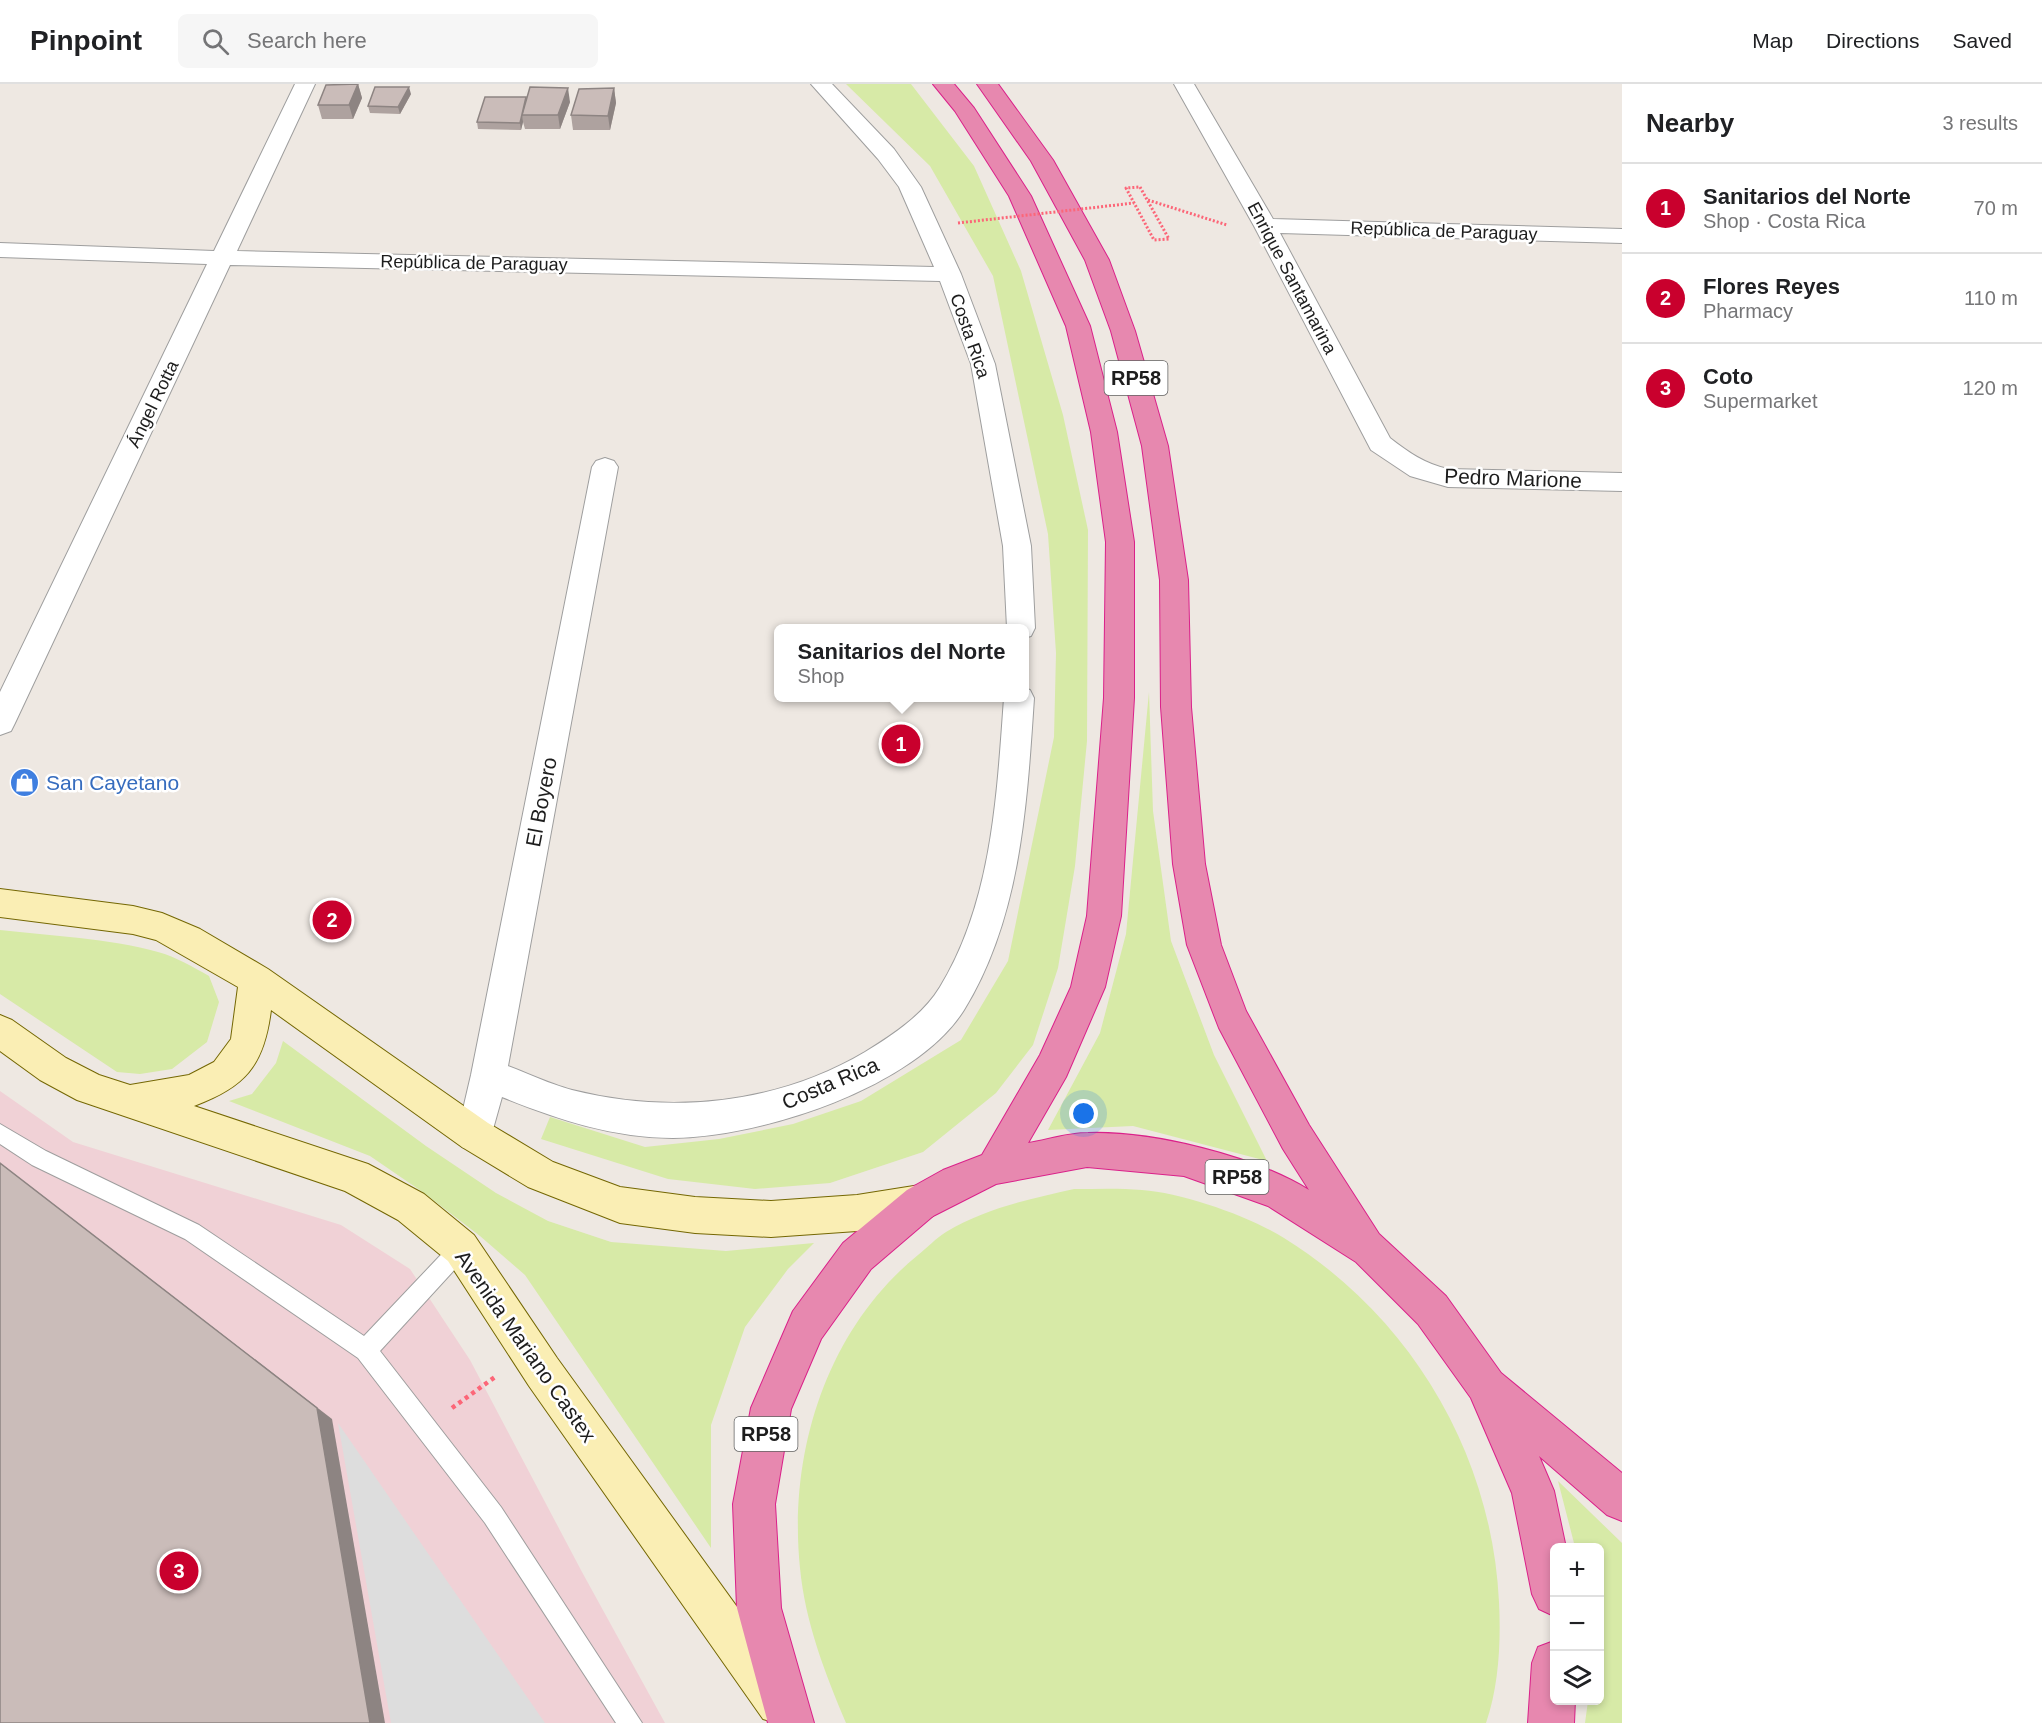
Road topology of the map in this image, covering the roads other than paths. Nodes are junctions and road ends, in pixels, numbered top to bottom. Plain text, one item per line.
1 (305, 84) edge
2 (821, 84) edge
3 (943, 84) edge
4 (987, 84) edge
5 (1184, 84) edge
6 (1268, 232) junction
7 (1622, 236) edge
8 (0, 250) edge
9 (223, 258) junction
10 (949, 274) junction
11 (1407, 465) joint
12 (605, 467) dead end
13 (1622, 482) edge
14 (1022, 624) edge
15 (1019, 702) edge
16 (0, 723) edge
17 (0, 903) edge
18 (256, 980) junction
19 (0, 1031) edge
20 (489, 1075) junction
21 (124, 1102) junction
22 (0, 1133) edge
23 (475, 1135) junction
24 (995, 1167) junction
25 (920, 1203) junction
26 (461, 1248) junction
27 (1369, 1249) junction
28 (366, 1350) junction
29 (1485, 1384) junction
30 (1622, 1500) edge
31 (1550, 1574) edge
32 (1552, 1705) edge
33 (789, 1719) edge
34 (630, 1723) edge
35 (1551, 1723) edge

1 - 9 street, Ángel Rotta
2 - 10 street, Costa Rica
3 - 24 highway, RP58
4 - 27 highway, RP58
5 - 6 street, Enrique Santamarina
6 - 7 street, República de Paraguay
6 - 11 street, Enrique Santamarina
8 - 9 street, República de Paraguay
9 - 10 street, República de Paraguay
9 - 16 street, Ángel Rotta
10 - 14 street, Costa Rica
11 - 13 street, Pedro Marione
12 - 20 street, El Boyero
15 - 20 street, Costa Rica
17 - 18 main road
18 - 21 main road
18 - 23 main road
19 - 21 main road, Avenida Mariano Castex
20 - 23 street, El Boyero
21 - 26 main road, Avenida Mariano Castex
22 - 28 lane
23 - 25 main road
24 - 25 highway, RP58
24 - 27 highway, RP58
25 - 33 highway, RP58
26 - 28 lane
26 - 33 main road, Avenida Mariano Castex
27 - 29 highway, RP58
28 - 34 lane
29 - 30 highway, RP58
29 - 31 highway, RP58
32 - 35 highway

